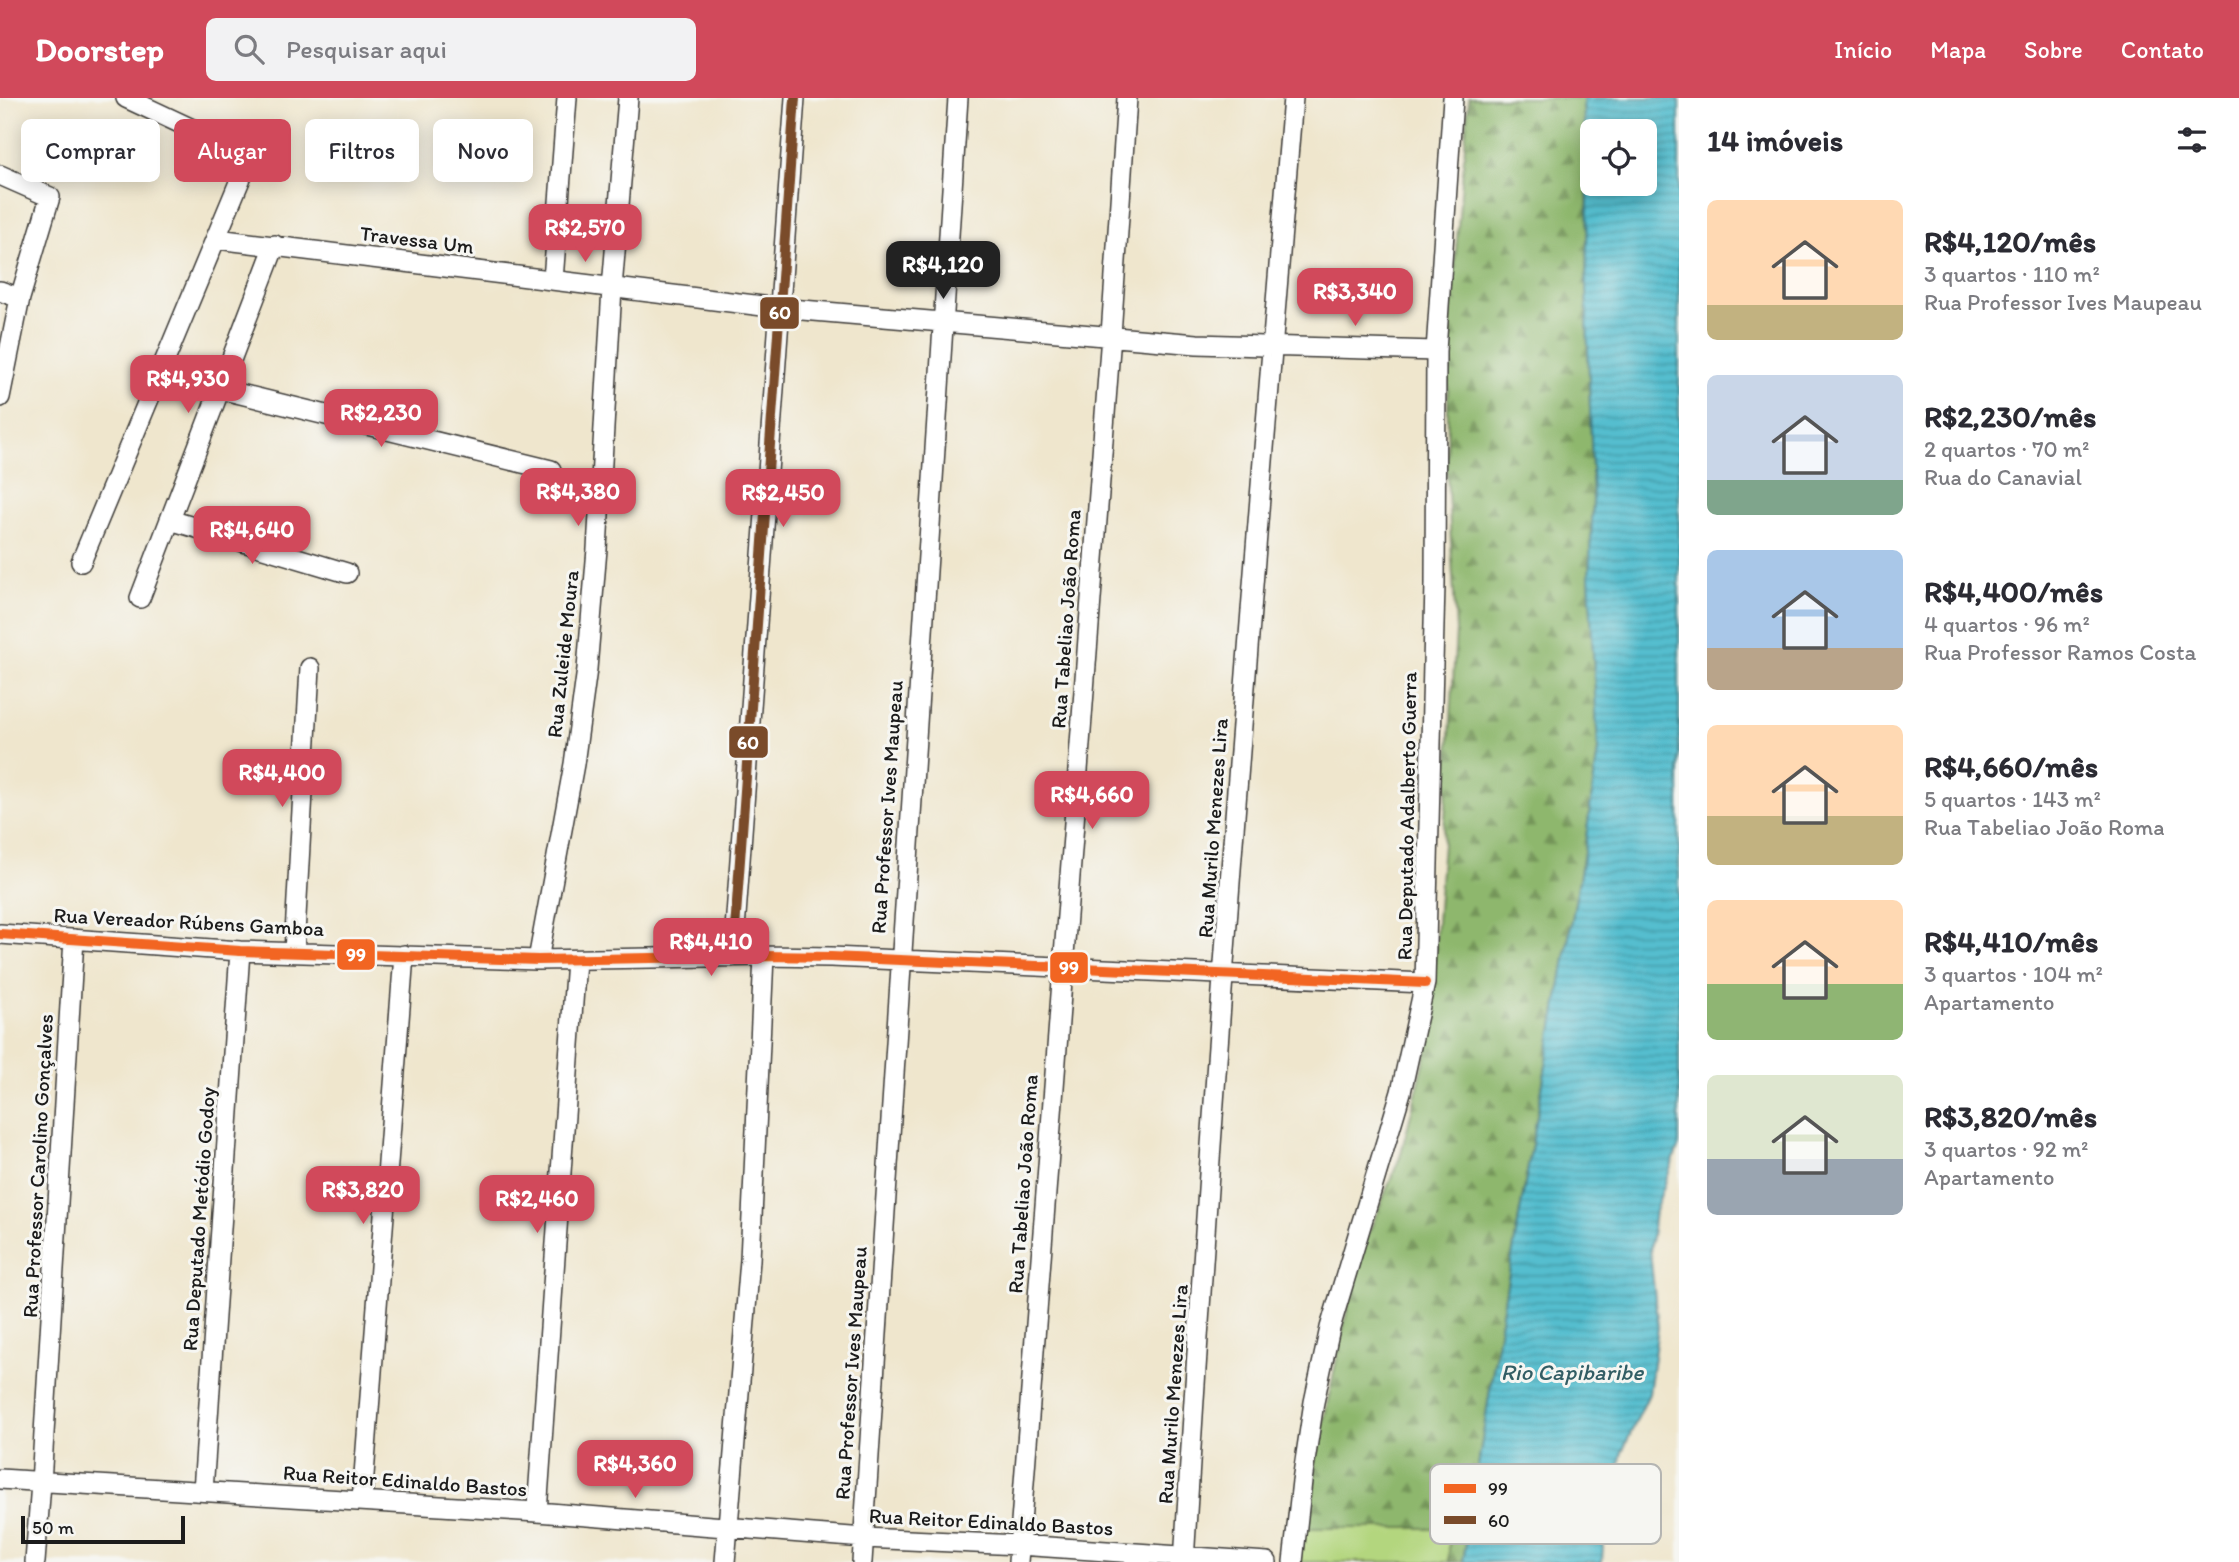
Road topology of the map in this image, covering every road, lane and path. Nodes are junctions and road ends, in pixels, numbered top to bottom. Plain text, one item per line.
1 (126, 98) edge
2 (567, 98) edge
3 (628, 98) edge
4 (795, 98) edge
5 (958, 98) edge
6 (1127, 98) edge
7 (1293, 98) edge
8 (1453, 98) edge
9 (0, 175) edge
10 (217, 239) junction
11 (275, 246) junction
12 (553, 280) junction
13 (612, 288) junction
14 (0, 291) edge
15 (20, 298) junction
16 (779, 308) junction
17 (942, 321) junction
18 (1111, 335) junction
19 (1272, 346) junction
20 (1436, 351) junction
21 (220, 389) junction
22 (0, 395) edge
23 (551, 470) dead end
24 (170, 520) junction
25 (81, 562) dead end
26 (347, 573) dead end
27 (140, 598) dead end
28 (310, 668) dead end
29 (0, 934) edge
30 (74, 939) junction
31 (240, 951) junction
32 (294, 952) junction
33 (404, 955) junction
34 (764, 956) junction
35 (733, 957) junction
36 (900, 959) junction
37 (538, 960) junction
38 (576, 960) junction
39 (1062, 968) junction
40 (1224, 974) junction
41 (1425, 983) junction
42 (0, 1479) edge
43 (41, 1483) junction
44 (203, 1490) junction
45 (362, 1501) junction
46 (537, 1513) junction
47 (727, 1527) junction
48 (864, 1538) junction
49 (1019, 1554) edge
50 (1184, 1559) edge
51 (35, 1562) edge
52 (725, 1562) edge
53 (862, 1562) edge
54 (1267, 1562) edge
55 (1293, 1562) edge

1 - 10 street
2 - 12 street
3 - 13 street, Rua Zuleide Moura
4 - 16 street
5 - 17 street, Rua Professor Ives Maupeau
6 - 18 street, Rua Tabeliao João Roma
7 - 19 street, Rua Murilo Menezes Lira
8 - 20 street, Rua Deputado Adalberto Guerra
9 - 15 street
10 - 11 street, Travessa Um
10 - 25 street
11 - 12 street, Travessa Um
11 - 21 street
12 - 13 street, Travessa Um
13 - 16 street, Travessa Um
13 - 37 street, Rua Zuleide Moura
14 - 15 street
15 - 22 street
16 - 17 street, Travessa Um
16 - 35 street
17 - 18 street, Travessa Um
17 - 36 street, Rua Professor Ives Maupeau
18 - 19 street, Travessa Um
18 - 39 street, Rua Tabeliao João Roma
19 - 20 street, Travessa Um
19 - 40 street, Rua Murilo Menezes Lira
20 - 41 street, Rua Deputado Adalberto Guerra
21 - 23 street
21 - 24 street
24 - 26 street
24 - 27 street
28 - 32 street
29 - 30 street, Rua Vereador Rúbens Gamboa
30 - 31 street, Rua Vereador Rúbens Gamboa
30 - 43 street, Rua Professor Carolino Gonçalves
31 - 32 street, Rua Vereador Rúbens Gamboa
31 - 44 street, Rua Deputado Metódio Godoy
32 - 33 street, Rua Vereador Rúbens Gamboa
33 - 37 street, Rua Vereador Rúbens Gamboa
33 - 45 street
34 - 35 street, Rua Vereador Rúbens Gamboa
34 - 36 street, Rua Vereador Rúbens Gamboa
34 - 47 street
35 - 38 street, Rua Vereador Rúbens Gamboa
36 - 39 street, Rua Vereador Rúbens Gamboa
36 - 48 street, Rua Professor Ives Maupeau
37 - 38 street, Rua Vereador Rúbens Gamboa
38 - 46 street
39 - 40 street, Rua Vereador Rúbens Gamboa
39 - 49 street, Rua Tabeliao João Roma
40 - 41 street, Rua Vereador Rúbens Gamboa
40 - 50 street, Rua Murilo Menezes Lira
41 - 55 street, Rua Deputado Adalberto Guerra
42 - 43 street, Rua Reitor Edinaldo Bastos
43 - 44 street, Rua Reitor Edinaldo Bastos
43 - 51 street, Rua Professor Carolino Gonçalves
44 - 45 street, Rua Reitor Edinaldo Bastos
45 - 46 street, Rua Reitor Edinaldo Bastos
46 - 47 street, Rua Reitor Edinaldo Bastos
47 - 48 street, Rua Reitor Edinaldo Bastos
47 - 52 street
48 - 49 street, Rua Reitor Edinaldo Bastos
48 - 53 street, Rua Professor Ives Maupeau
49 - 50 street, Rua Reitor Edinaldo Bastos
50 - 54 street, Rua Reitor Edinaldo Bastos

